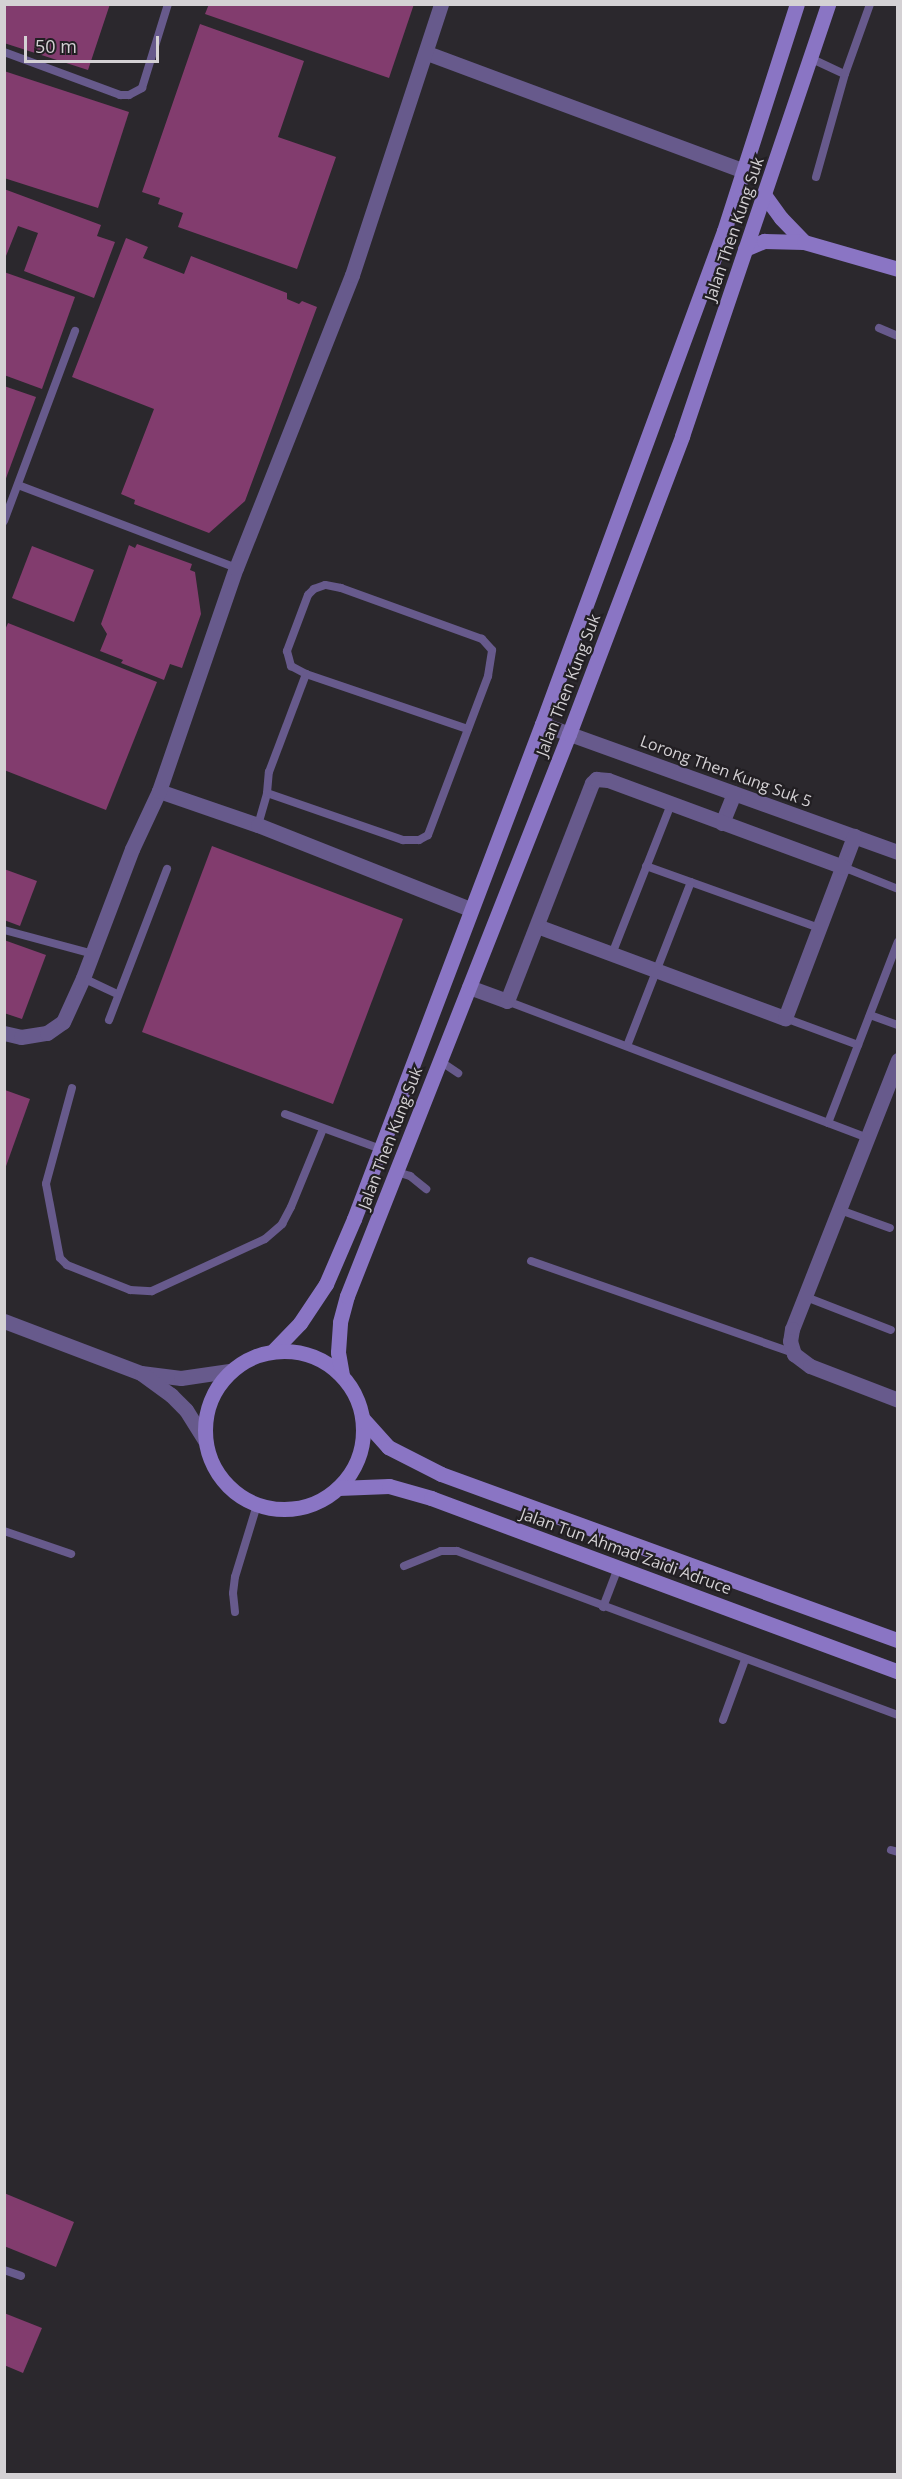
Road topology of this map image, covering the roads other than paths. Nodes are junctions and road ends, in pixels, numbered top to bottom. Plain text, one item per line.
1 (168, 4) edge
2 (441, 4) edge
3 (797, 4) edge
4 (828, 4) edge
5 (870, 4) edge
6 (4, 52) edge
7 (427, 53) junction
8 (810, 58) junction
9 (844, 74) junction
10 (742, 170) junction
11 (816, 177) dead end
12 (765, 196) junction
13 (804, 242) junction
14 (746, 249) junction
15 (897, 269) edge
16 (879, 328) dead end
17 (75, 331) dead end
18 (897, 336) edge
19 (18, 485) junction
20 (4, 521) edge
21 (236, 568) junction
22 (306, 674) junction
23 (542, 724) junction
24 (468, 729) junction
25 (569, 734) junction
26 (159, 791) junction
27 (267, 793) junction
28 (734, 793) junction
29 (671, 804) junction
30 (722, 822) junction
31 (258, 825) junction
32 (854, 836) junction
33 (897, 852) edge
34 (646, 866) junction
35 (843, 867) junction
36 (167, 869) dead end
37 (691, 882) junction
38 (897, 889) edge
39 (470, 909) junction
40 (537, 927) junction
41 (819, 928) junction
42 (4, 930) edge
43 (897, 942) edge
44 (93, 954) junction
45 (612, 954) junction
46 (657, 971) junction
47 (83, 978) junction
48 (469, 987) junction
49 (117, 994) junction
50 (507, 1001) junction
51 (870, 1015) junction
52 (786, 1018) junction
53 (109, 1020) dead end
54 (897, 1025) edge
55 (4, 1033) edge
56 (858, 1045) junction
57 (627, 1046) junction
58 (897, 1060) edge
59 (440, 1061) junction
60 (458, 1073) dead end
61 (72, 1088) dead end
62 (285, 1114) dead end
63 (828, 1123) junction
64 (323, 1129) junction
65 (868, 1138) junction
66 (381, 1149) junction
67 (397, 1172) junction
68 (426, 1189) dead end
69 (840, 1210) junction
70 (890, 1228) dead end
71 (531, 1261) dead end
72 (806, 1297) junction
73 (4, 1321) edge
74 (891, 1330) dead end
75 (274, 1350) junction
76 (794, 1354) junction
77 (229, 1371) junction
78 (141, 1373) junction
79 (342, 1375) junction
80 (897, 1400) edge
81 (363, 1419) junction
82 (205, 1440) junction
83 (338, 1488) junction
84 (257, 1505) junction
85 (4, 1532) edge
86 (71, 1554) dead end
87 (404, 1566) dead end
88 (618, 1568) junction
89 (603, 1607) junction
90 (235, 1612) dead end
91 (897, 1640) edge
92 (745, 1660) junction
93 (897, 1672) edge
94 (897, 1715) edge
95 (723, 1720) dead end
96 (4, 2270) edge
97 (21, 2276) dead end

1 - 6 lane
2 - 7 street
3 - 10 street, Jalan Then Kung Suk
4 - 8 street, Jalan Then Kung Suk
5 - 9 lane
7 - 10 street
7 - 21 street
8 - 9 lane
8 - 12 street, Jalan Then Kung Suk
9 - 11 lane
10 - 23 street, Jalan Then Kung Suk
12 - 13 street
12 - 14 street, Jalan Then Kung Suk
13 - 14 street
13 - 15 street
14 - 25 street, Jalan Then Kung Suk
16 - 18 lane
17 - 19 lane
19 - 20 lane
19 - 21 lane
21 - 26 street
22 - 24 lane
22 - 24 lane
22 - 27 lane
23 - 25 street, Lorong Then Kung Suk 5
23 - 39 street, Jalan Then Kung Suk
24 - 27 lane
25 - 28 street, Lorong Then Kung Suk 5
25 - 48 street, Jalan Then Kung Suk
26 - 31 street
26 - 44 street
27 - 31 lane
28 - 30 street
28 - 32 street, Lorong Then Kung Suk 5
29 - 30 street
29 - 34 lane
29 - 40 street
30 - 35 street
31 - 39 street
32 - 33 street, Lorong Then Kung Suk 5
32 - 35 street
34 - 37 lane
34 - 45 lane
35 - 38 lane
35 - 41 street
36 - 49 lane
37 - 41 lane
37 - 46 lane
39 - 66 street, Jalan Then Kung Suk
40 - 45 street
40 - 50 street
41 - 52 street
42 - 44 lane
43 - 51 lane
44 - 47 street
45 - 46 street
46 - 52 street
46 - 57 lane
47 - 49 lane
47 - 55 street
48 - 50 street
48 - 59 street, Jalan Then Kung Suk
49 - 53 lane
50 - 57 lane
51 - 54 lane
51 - 56 lane
52 - 56 lane
56 - 63 lane
57 - 63 lane
58 - 65 street
59 - 60 lane
59 - 67 street, Jalan Then Kung Suk
61 - 64 lane
62 - 64 lane
63 - 65 lane
64 - 66 lane
65 - 69 street
66 - 75 street, Jalan Then Kung Suk
67 - 68 lane
67 - 79 street, Jalan Then Kung Suk
69 - 70 lane
69 - 72 street
71 - 76 lane
72 - 74 lane
72 - 76 street
73 - 78 street
75 - 77 street
75 - 79 street
76 - 80 street
77 - 78 street
77 - 82 street
78 - 82 street
79 - 81 street
81 - 83 street
81 - 91 street, Jalan Tun Ahmad Zaidi Adruce
82 - 84 street
83 - 84 street
83 - 88 street, Jalan Tun Ahmad Zaidi Adruce
84 - 90 lane
85 - 86 lane
87 - 89 lane
88 - 89 lane
88 - 93 street, Jalan Tun Ahmad Zaidi Adruce
89 - 92 lane
92 - 94 lane
92 - 95 lane
96 - 97 lane

